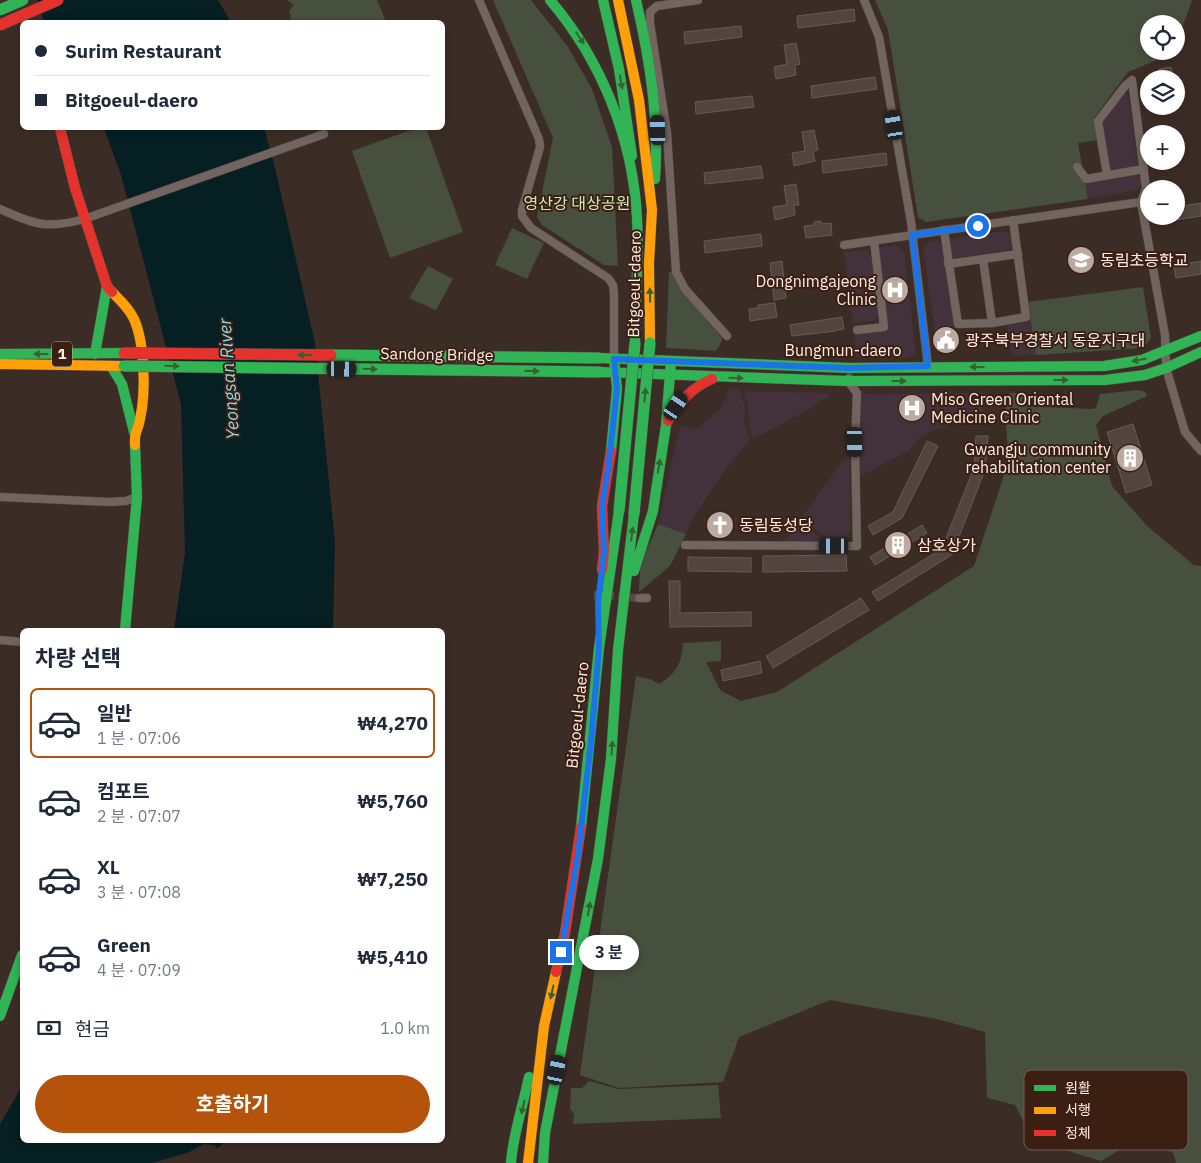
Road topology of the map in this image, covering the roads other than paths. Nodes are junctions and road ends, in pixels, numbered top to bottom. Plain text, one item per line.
1 (11, 0) edge
2 (23, 0) edge
3 (58, 0) edge
4 (478, 0) edge
5 (550, 0) edge
6 (603, 0) edge
7 (618, 0) edge
8 (636, 0) edge
9 (698, 0) edge
10 (864, 0) edge
11 (657, 3) edge
12 (0, 10) edge
13 (20, 21) edge
14 (0, 24) edge
15 (61, 130) edge
16 (324, 134) dead end
17 (1140, 139) edge
18 (1077, 167) dead end
19 (1140, 170) edge
20 (1107, 175) junction
21 (1140, 202) edge
22 (0, 209) edge
23 (652, 210) junction
24 (636, 212) junction
25 (87, 218) junction
26 (1013, 220) junction
27 (1145, 225) edge
28 (944, 230) junction
29 (912, 235) junction
30 (874, 241) junction
31 (844, 245) dead end
32 (1018, 254) junction
33 (983, 259) junction
34 (948, 264) junction
35 (107, 286) junction
36 (992, 323) junction
37 (857, 330) dead end
38 (727, 336) dead end
39 (1201, 336) edge
40 (1165, 352) junction
41 (1201, 352) edge
42 (0, 354) edge
43 (96, 354) junction
44 (599, 358) joint
45 (614, 359) junction
46 (671, 361) junction
47 (0, 364) edge
48 (111, 366) junction
49 (928, 366) junction
50 (849, 368) junction
51 (1166, 368) junction
52 (600, 372) joint
53 (615, 374) junction
54 (670, 375) junction
55 (718, 377) junction
56 (848, 381) junction
57 (666, 425) junction
58 (134, 432) junction
59 (1201, 452) edge
60 (0, 497) edge
61 (137, 497) junction
62 (685, 546) dead end
63 (125, 628) edge
64 (0, 640) edge
65 (20, 642) edge
66 (599, 648) junction
67 (618, 650) junction
68 (20, 961) edge
69 (0, 1016) edge
70 (544, 1026) junction
71 (557, 1070) junction
72 (511, 1163) edge
73 (528, 1163) edge
74 (543, 1163) edge
75 (553, 1163) edge

1 - 13 main road
2 - 12 main road, bridge
3 - 14 main road, bridge
4 - 45 street
5 -> 24 main road
6 -> 24 main road, Bitgoeul-daero
7 - 23 main road, Bitgoeul-daero
8 - 23 main road
9 - 11 street
10 - 29 street
11 - 38 street
15 - 25 main road
16 - 25 street
17 - 20 street
18 - 20 street
19 - 20 street
21 - 26 street
22 - 25 street
67 -> 23 main road, Bitgoeul-daero, bridge
24 - 66 main road, Bitgoeul-daero, bridge
25 - 35 main road
26 - 28 street
26 - 32 street
27 - 40 street
28 - 29 street
28 - 34 street
29 - 30 street
29 - 49 street
30 - 31 street
30 - 37 street
32 - 33 street
32 - 36 street
33 - 34 street
33 - 36 street
34 - 36 street
35 - 43 main road
35 - 58 main road
39 - 40 main road, Bungmun-daero / 1
40 -> 49 main road, Bungmun-daero / 1
40 - 51 street
41 - 51 main road, Bungmun-daero / 1
43 -> 42 main road, 1
44 -> 43 main road, Sandong Bridge / 1, bridge
44 - 45 main road, Bungmun-daero / 1
45 - 46 main road, Bungmun-daero / 1
45 - 53 main road
46 - 50 main road, Bungmun-daero / 1
46 - 54 main road
47 - 48 main road, 1
48 -> 52 main road, Sandong Bridge / 1, bridge
48 - 58 main road
49 - 50 main road, Bungmun-daero / 1
50 - 56 street
56 -> 51 main road, Bungmun-daero / 1
51 - 59 street
52 - 53 main road, Bungmun-daero / 1
53 - 54 main road, Bungmun-daero / 1
53 - 66 main road
54 - 55 main road, Bungmun-daero / 1
54 - 57 main road
55 -> 56 main road, Bungmun-daero / 1
55 - 57 main road
56 - 62 street
67 -> 57 main road
58 - 61 main road
60 - 61 street
61 - 63 main road
64 - 65 street
66 -> 70 main road, Bitgoeul-daero
71 -> 67 main road, Bitgoeul-daero
68 - 69 main road
70 -> 72 main road
70 - 73 main road, Bitgoeul-daero
71 - 74 main road, Bitgoeul-daero
71 - 75 main road

